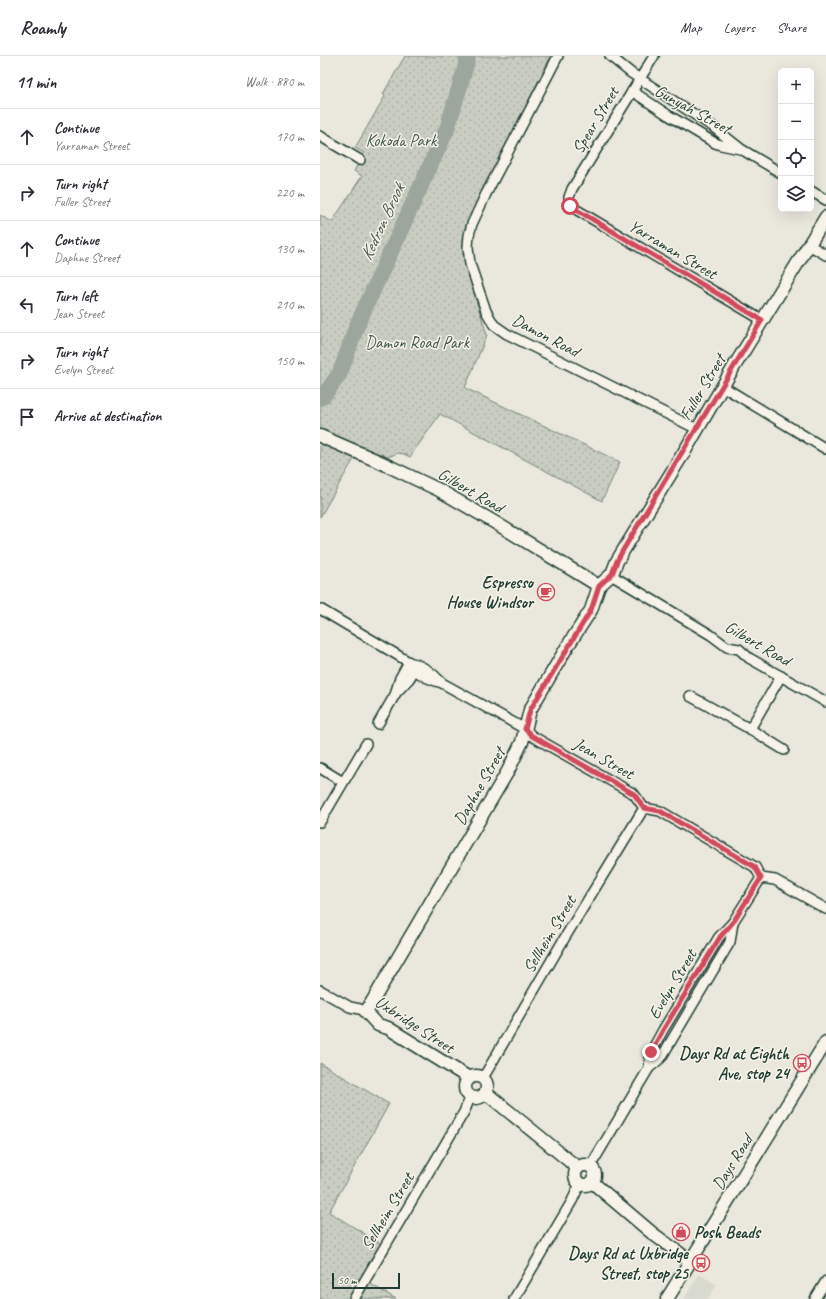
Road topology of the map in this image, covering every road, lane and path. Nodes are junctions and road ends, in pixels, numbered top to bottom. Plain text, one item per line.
1 (558, 56) edge
2 (610, 56) edge
3 (654, 56) edge
4 (640, 79) junction
5 (632, 91) junction
6 (320, 136) edge
7 (742, 149) junction
8 (360, 160) dead end
9 (778, 171) edge
10 (814, 193) edge
11 (826, 200) edge
12 (569, 203) joint
13 (826, 218) edge
14 (809, 245) junction
15 (826, 255) edge
16 (762, 320) junction
17 (722, 386) junction
18 (697, 429) junction
19 (320, 436) edge
20 (826, 449) edge
21 (611, 575) junction
22 (599, 586) junction
23 (320, 609) edge
24 (414, 665) junction
25 (781, 676) junction
26 (690, 696) dead end
27 (826, 702) edge
28 (378, 724) dead end
29 (525, 729) junction
30 (750, 729) junction
31 (366, 744) dead end
32 (784, 750) dead end
33 (320, 768) edge
34 (344, 782) junction
35 (644, 808) junction
36 (320, 822) edge
37 (761, 878) junction
38 (826, 909) edge
39 (733, 922) junction
40 (320, 990) edge
41 (366, 1012) junction
42 (826, 1042) edge
43 (649, 1068) junction
44 (469, 1078) junction
45 (483, 1078) junction
46 (486, 1093) junction
47 (471, 1096) junction
48 (590, 1166) junction
49 (578, 1168) junction
50 (586, 1183) junction
51 (690, 1261) junction
52 (826, 1281) edge
53 (354, 1299) edge
54 (514, 1299) edge
55 (667, 1299) edge
56 (815, 1299) edge

1 - 18 street, Damon Road
2 - 4 street, Gunyah Street
3 - 4 street, Spear Street
4 - 5 street, Spear Street
4 - 7 street, Gunyah Street
5 - 7 street, Gunyah Street
5 - 12 street, Spear Street
6 - 8 street
7 - 9 street, Gunyah Street
10 - 11 street
12 - 16 street, Yarraman Street
13 - 14 street, Fuller Street
14 - 15 street
14 - 16 street, Fuller Street
16 - 17 street, Fuller Street
17 - 18 street, Fuller Street
17 - 20 street
18 - 21 street, Fuller Street
19 - 22 street, Gilbert Road
21 - 22 street, Daphne Street
21 - 25 street, Gilbert Road
22 - 29 street, Daphne Street
23 - 24 street, Jean Street
24 - 28 street
24 - 29 street, Jean Street
25 - 27 street, Gilbert Road
25 - 30 street
26 - 30 street
29 - 35 street, Jean Street
29 - 41 street, Daphne Street
30 - 32 street
31 - 34 street
33 - 34 street
34 - 36 street
35 - 37 street
35 - 45 street, Sellheim Street
37 - 38 street
37 - 39 street, Evelyn Street
39 - 43 street, Evelyn Street
39 - 43 street, Evelyn Street
40 - 41 street, Uxbridge Street
41 - 44 street, Uxbridge Street
42 - 51 street, Days Road
43 - 48 street, Evelyn Street
44 - 45 street
44 - 47 street
45 - 46 street
46 - 47 street
46 - 49 street
47 - 53 street, Sellheim Street
48 - 49 street
48 - 50 street
49 - 50 street
50 - 51 street
50 - 54 street
51 - 55 street, Days Road
52 - 56 street

